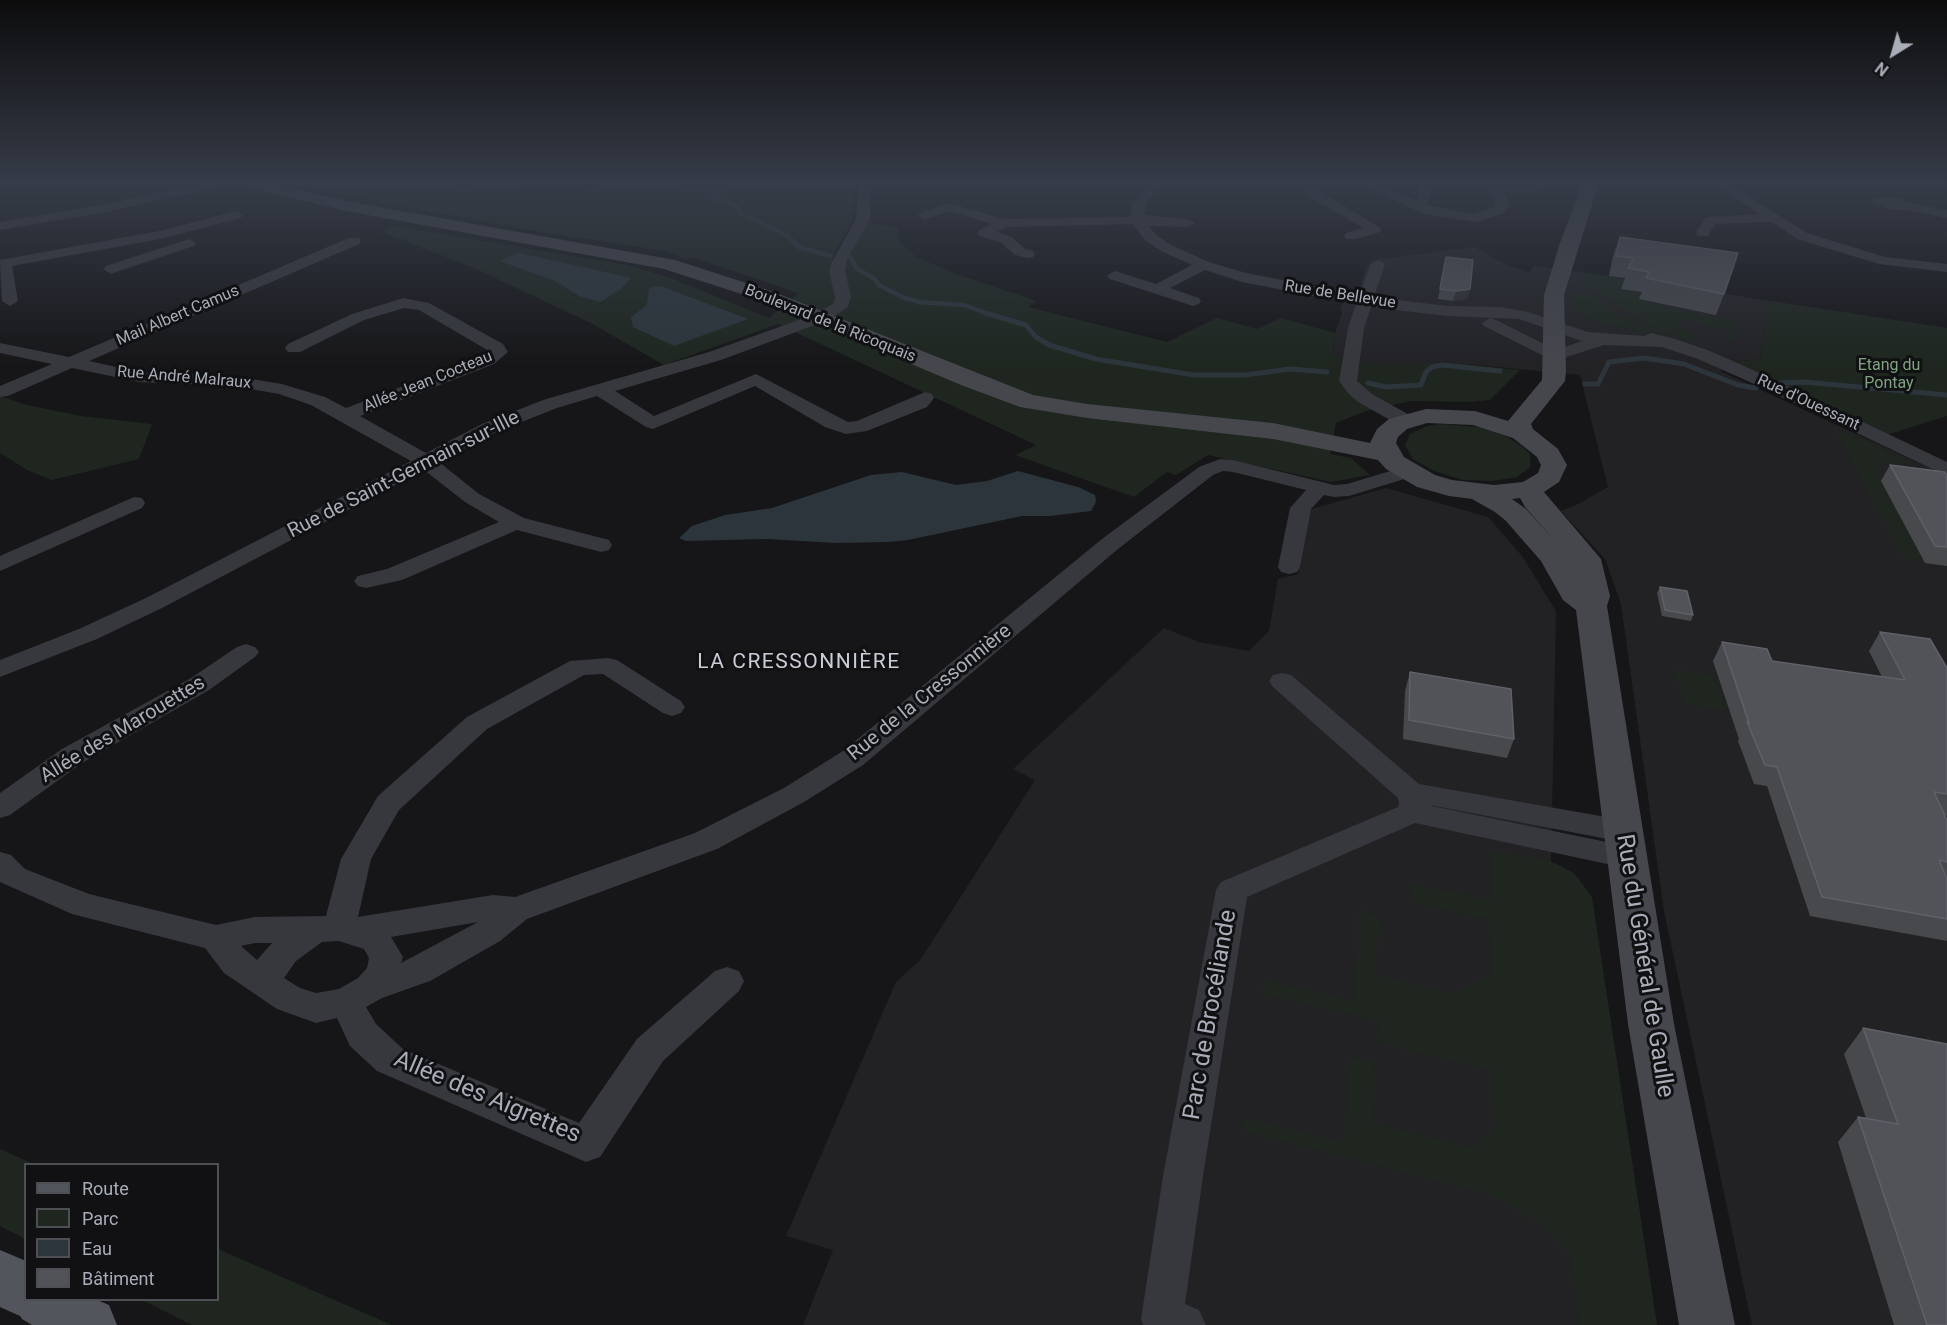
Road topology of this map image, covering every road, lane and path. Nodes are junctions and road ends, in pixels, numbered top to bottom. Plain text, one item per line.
1 (112, 244) edge
2 (185, 244) edge
3 (350, 244) edge
4 (560, 244) edge
5 (849, 244) edge
6 (1011, 244) edge
7 (1160, 244) edge
8 (1569, 244) edge
9 (1828, 244) edge
10 (1028, 254) dead end
11 (2, 264) edge
12 (1378, 264) dead end
13 (1204, 266) junction
14 (1947, 268) edge
15 (111, 269) dead end
16 (1115, 276) dead end
17 (1157, 288) junction
18 (10, 301) dead end
19 (1193, 301) dead end
20 (1364, 301) junction
21 (1561, 311) junction
22 (822, 317) junction
23 (1496, 318) junction
24 (1595, 324) junction
25 (1603, 340) junction
26 (1666, 342) junction
27 (0, 348) edge
28 (294, 348) dead end
29 (1554, 356) junction
30 (69, 363) junction
31 (736, 367) junction
32 (599, 389) junction
33 (2, 392) dead end
34 (924, 398) dead end
35 (345, 415) junction
36 (1475, 418) junction
37 (1522, 433) junction
38 (1393, 436) junction
39 (425, 461) junction
40 (1947, 470) edge
41 (1407, 471) junction
42 (1319, 488) junction
43 (1528, 489) junction
44 (1474, 492) junction
45 (134, 503) dead end
46 (516, 523) junction
47 (601, 545) dead end
48 (0, 564) edge
49 (1289, 567) dead end
50 (366, 581) dead end
51 (1591, 606) junction
52 (246, 652) dead end
53 (0, 669) edge
54 (1282, 681) dead end
55 (672, 707) dead end
56 (1414, 803) junction
57 (0, 808) edge
58 (1624, 844) junction
59 (0, 863) edge
60 (516, 910) junction
61 (335, 930) junction
62 (216, 938) junction
63 (727, 981) dead end
64 (265, 984) junction
65 (358, 995) junction
66 (0, 1277) edge
67 (24, 1290) edge
68 (45, 1301) edge
69 (89, 1325) edge
70 (1184, 1325) edge
71 (1707, 1325) edge

1 - 11 street
2 - 15 street
3 - 30 street, Mail Albert Camus
4 - 22 main road, Boulevard de la Ricoquais
5 - 22 street
6 - 10 street
7 - 13 street, Rue de Bellevue
8 - 21 main road
9 - 14 street
11 - 18 street
12 - 20 street
13 - 17 street
13 - 20 street, Rue de Bellevue
16 - 17 street
17 - 19 street
20 - 23 street, Rue de Bellevue
20 - 38 street
21 - 23 street, Rue de Bellevue
21 - 23 street, Rue de Bellevue
21 - 24 street, Rue d'Ouessant
21 - 24 street, Rue d'Ouessant
21 - 25 street, Rue d'Ouessant
21 - 29 main road
22 - 31 street, Rue de Saint-Germain-sur-Ille
22 - 38 main road, Boulevard de la Ricoquais
23 - 29 street, Rue de Bellevue
24 - 26 street, Rue d'Ouessant
25 - 26 street, Rue d'Ouessant
25 - 29 street, Rue d'Ouessant
26 - 40 street, Rue d'Ouessant
27 - 30 street, Rue André Malraux
28 - 35 street, Allée Jean Cocteau
29 - 36 main road
29 - 37 main road
30 - 33 street, Mail Albert Camus
30 - 35 street, Rue André Malraux
31 - 32 street, Rue de Saint-Germain-sur-Ille
31 - 32 street
31 - 34 street
32 - 39 street, Rue de Saint-Germain-sur-Ille
35 - 39 street, Rue André Malraux
36 - 37 main road
36 - 38 main road
37 - 43 main road
38 - 41 main road
39 - 46 street, Rue André Malraux
39 - 53 street, Rue de Saint-Germain-sur-Ille
41 - 42 street, Rue de la Cressonnière
41 - 44 main road
42 - 49 street
42 - 60 street, Rue de la Cressonnière
43 - 44 main road
43 - 51 main road, Rue du Général de Gaulle
44 - 51 main road
45 - 48 street
46 - 47 street, Rue André Malraux
46 - 50 street
51 - 58 main road, Rue du Général de Gaulle
52 - 57 street, Allée des Marouettes
54 - 56 street
55 - 61 street
56 - 58 street
56 - 70 street, Parc de Brocéliande
58 - 71 main road, Rue du Général de Gaulle
59 - 62 street, Rue de la Cressonnière
60 - 61 street, Rue de la Cressonnière
60 - 65 street, Rue de la Cressonnière
61 - 62 street, Rue de la Cressonnière
61 - 64 street, Rue de la Cressonnière
61 - 65 street, Rue de la Cressonnière
62 - 64 street, Rue de la Cressonnière
63 - 65 street, Allée des Aigrettes
64 - 65 street, Rue de la Cressonnière
66 - 67 main road
68 - 69 main road

